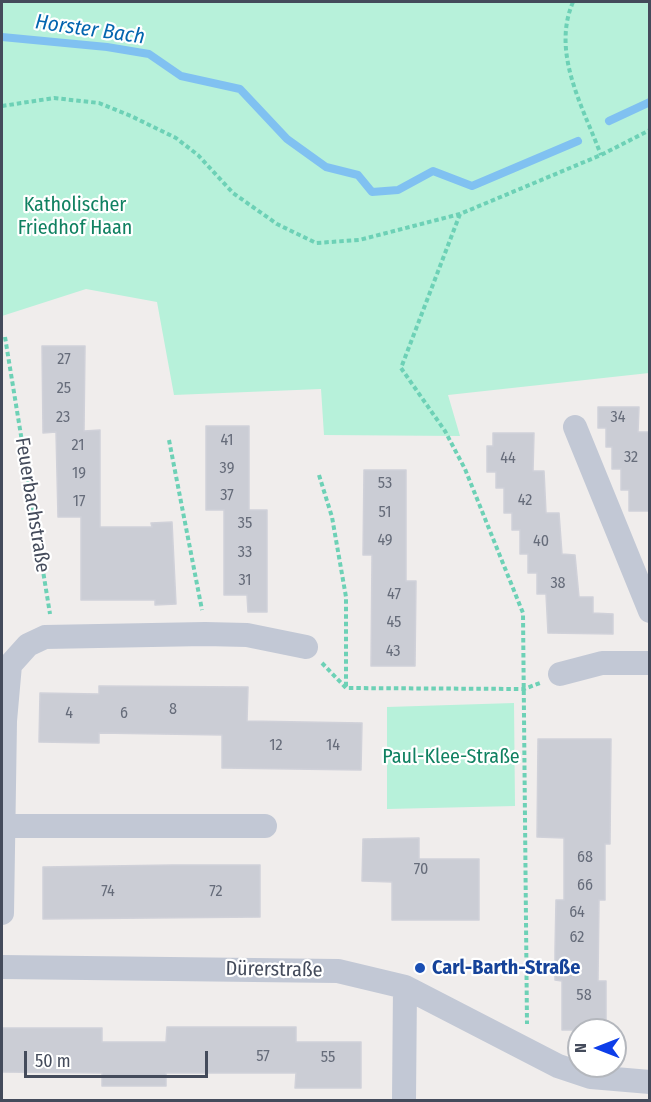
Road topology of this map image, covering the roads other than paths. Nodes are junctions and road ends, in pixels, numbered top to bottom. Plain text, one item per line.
1 (575, 427) dead end
2 (650, 611) edge
3 (306, 646) road end
4 (650, 663) edge
5 (560, 674) road end
6 (3, 826) edge
7 (265, 826) dead end
8 (2, 913) edge
9 (2, 967) edge
10 (405, 987) junction
11 (650, 1082) edge
12 (404, 1101) edge

1 - 2 street
3 - 6 street
4 - 5 street
6 - 7 street
6 - 8 street
9 - 10 street, Dürerstraße
10 - 11 street, Dürerstraße
10 - 12 street

